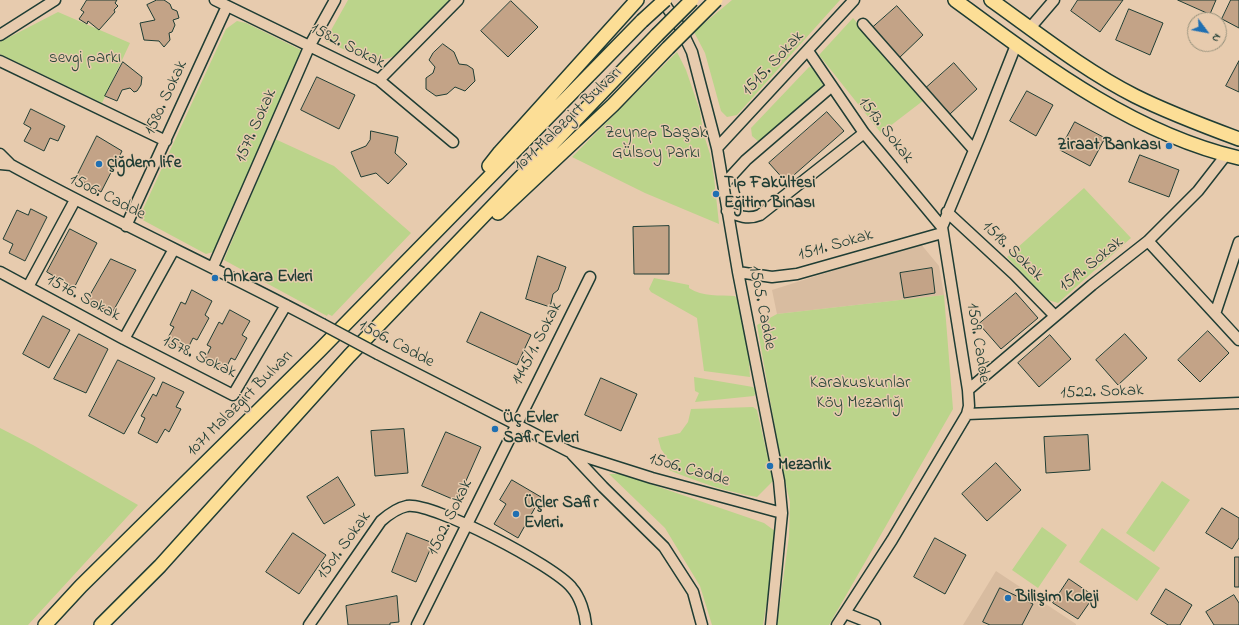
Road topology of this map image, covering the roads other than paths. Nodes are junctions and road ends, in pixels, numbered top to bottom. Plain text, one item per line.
1 (56, 0) edge
2 (215, 0) edge
3 (335, 0) edge
4 (458, 0) edge
5 (692, 0) edge
6 (716, 0) edge
7 (854, 0) edge
8 (955, 0) edge
9 (991, 0) edge
10 (1054, 0) edge
11 (635, 1) edge
12 (664, 2) edge
13 (227, 6) junction
14 (863, 24) dead end
15 (1030, 28) junction
16 (0, 36) edge
17 (310, 45) junction
18 (1016, 45) junction
19 (808, 51) junction
20 (0, 61) edge
21 (379, 80) junction
22 (832, 86) junction
23 (864, 133) junction
24 (1239, 139) edge
25 (166, 141) junction
26 (453, 142) dead end
27 (717, 148) junction
28 (974, 150) junction
29 (0, 154) edge
30 (1233, 156) edge
31 (0, 164) edge
32 (10, 165) junction
33 (724, 184) junction
34 (75, 200) junction
35 (460, 206) junction
36 (727, 211) junction
37 (947, 212) junction
38 (126, 226) junction
39 (942, 230) junction
40 (1148, 240) junction
41 (1239, 242) edge
42 (174, 249) junction
43 (441, 260) junction
44 (213, 267) junction
45 (0, 272) edge
46 (738, 272) junction
47 (590, 277) dead end
48 (28, 287) junction
49 (286, 304) junction
50 (1215, 314) junction
51 (1055, 316) junction
52 (124, 339) junction
53 (1239, 340) edge
54 (968, 390) junction
55 (1239, 403) edge
56 (966, 414) junction
57 (515, 425) junction
58 (570, 452) junction
59 (782, 513) junction
60 (466, 524) junction
61 (845, 613) junction
62 (45, 625) edge
63 (101, 625) edge
64 (309, 625) edge
65 (417, 625) edge
66 (586, 625) edge
67 (702, 625) edge
68 (771, 625) edge
69 (837, 625) edge
70 (875, 625) edge

1 - 16 street
2 - 13 street, 1582. Sokak
3 - 17 street, 1579. Sokak
4 - 21 street
5 - 43 main road, 1071 Malazgirt Bulvarı, bridge
6 - 43 main road, 1071 Malazgirt Bulvarı, bridge
7 - 19 street, 1515. Sokak
8 - 18 main road
9 - 15 main road
10 - 15 street
11 - 35 main road, 1071 Malazgirt Bulvarı
12 - 27 street, 1505. Cadde
12 - 35 main road, 1071 Malazgirt Bulvarı, bridge
13 - 17 street, 1582. Sokak
13 - 25 street, 1580. Sokak
14 - 28 street
15 - 24 main road
17 - 21 street, 1582. Sokak
17 - 44 street, 1579. Sokak
18 - 28 street, 1509. Cadde
18 - 30 main road
19 - 22 street, 1513. Sokak
19 - 27 street, 1515. Sokak
20 - 25 street
21 - 26 street, 1582. Sokak
22 - 23 street, 1513. Sokak
22 - 33 street
23 - 36 street
23 - 39 street, 1513. Sokak
25 - 38 street, 1580. Sokak
27 - 33 street, 1505. Cadde
28 - 37 street, 1509. Cadde
29 - 32 street, 1506. Cadde
30 - 40 street, 1519. Sokak
31 - 32 street, 1506. Cadde
32 - 34 street, 1506. Cadde
33 - 36 street, 1505. Cadde
34 - 38 street, 1506. Cadde
34 - 48 street
35 - 62 main road, 1071 Malazgirt Bulvarı
36 - 46 street, 1505. Cadde
37 - 39 street, 1509. Cadde
37 - 51 street, 1518. Sokak
38 - 42 street, 1506. Cadde
39 - 46 street, 1511. Sokak
39 - 54 street, 1509. Cadde
40 - 50 street
40 - 51 street, 1519. Sokak
41 - 50 street
42 - 44 street, 1506. Cadde
42 - 52 street, 1576. Sokak
43 - 63 main road, 1071 Malazgirt Bulvarı
44 - 49 street, 1506. Cadde
45 - 48 street, 1576. Sokak
46 - 59 street, 1505. Cadde
47 - 57 street, 1445/1. Sokak
48 - 52 street, 1576. Sokak
49 - 52 street, 1578. Sokak
49 - 57 street, 1506. Cadde, bridge
50 - 53 street
51 - 54 street, 1519. Sokak
54 - 56 street, 1509. Cadde
55 - 56 street, 1522. Sokak
56 - 61 street, 1509. Cadde
57 - 58 street, 1506. Cadde
57 - 60 street, 1502. Sokak
58 - 59 street, 1506. Cadde
58 - 67 street
59 - 68 street, 1505. Cadde
60 - 64 street, 1501. Sokak
60 - 65 street, 1502. Sokak
60 - 66 street, 1501. Sokak
61 - 69 street, 1509. Cadde
61 - 70 street

